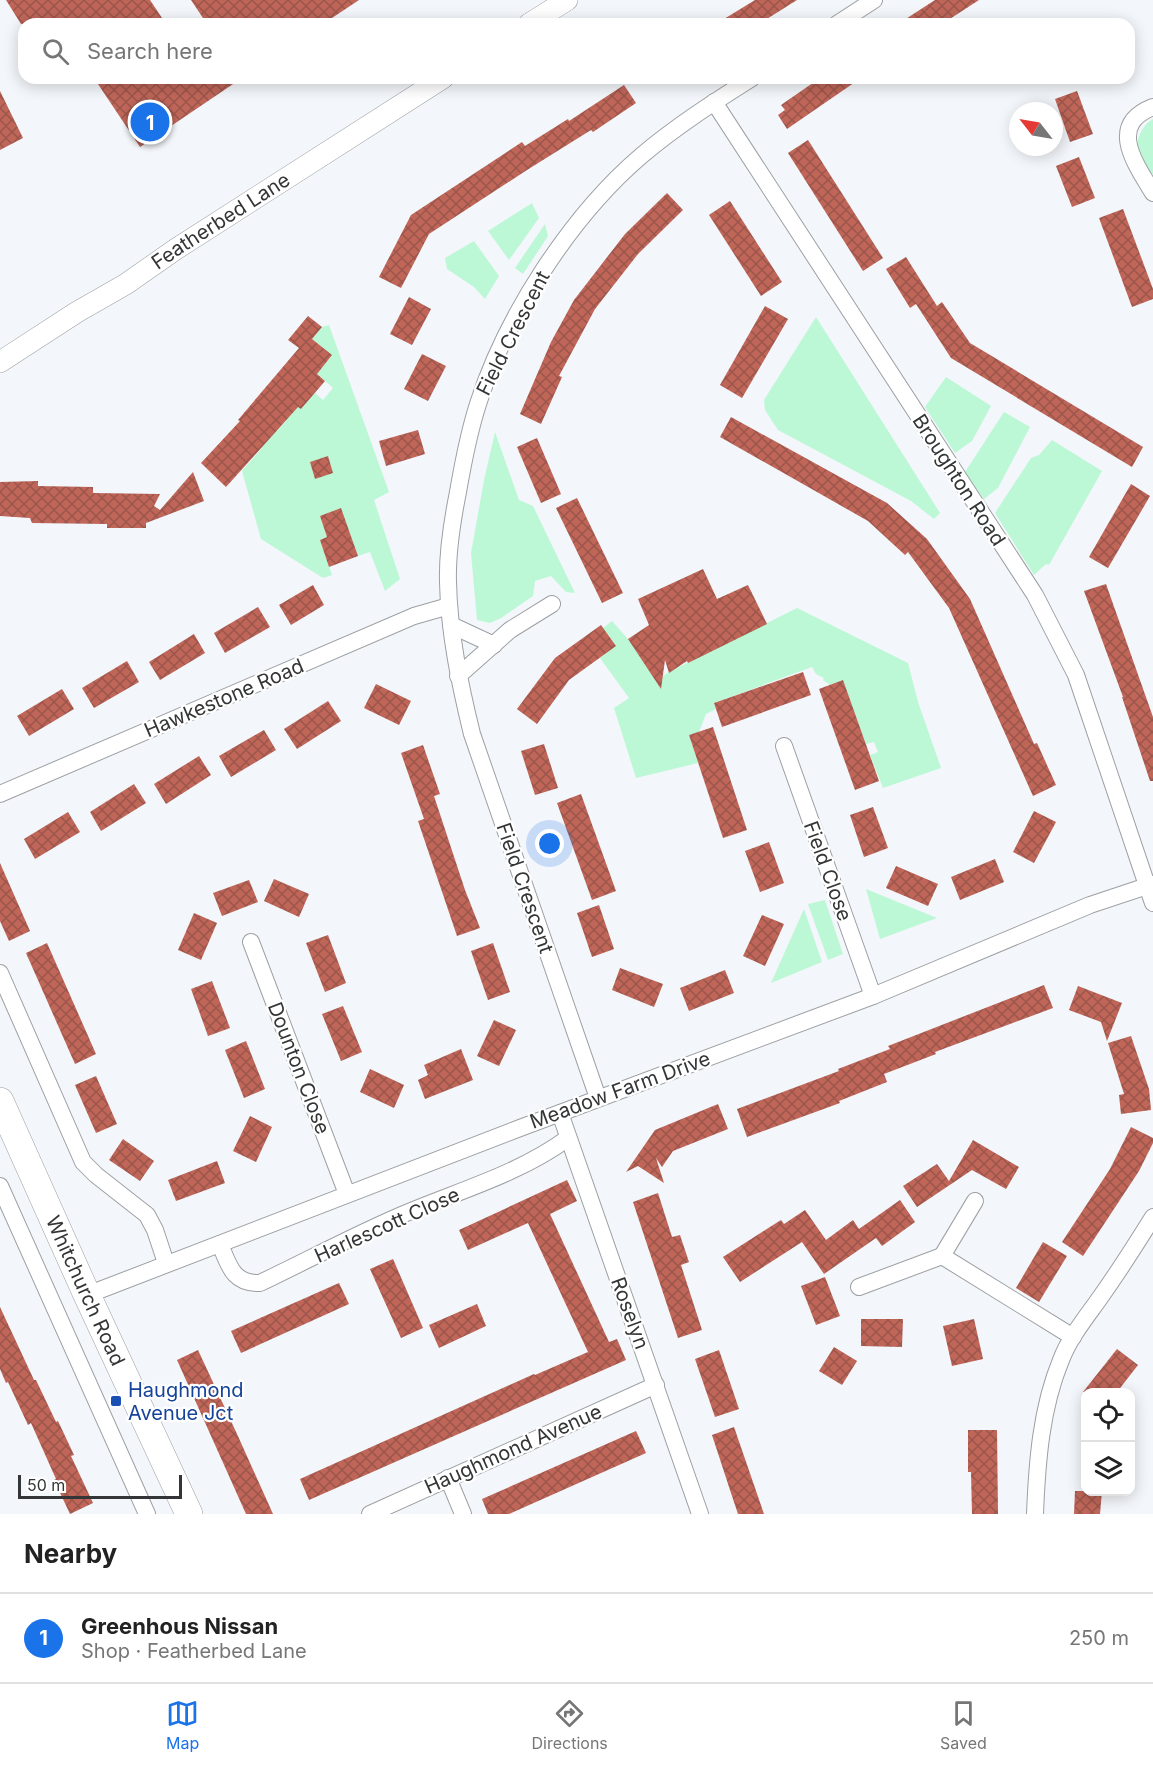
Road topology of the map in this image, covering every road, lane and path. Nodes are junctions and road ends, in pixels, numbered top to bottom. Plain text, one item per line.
1 (567, 0) edge
2 (874, 0) edge
3 (538, 18) edge
4 (846, 18) edge
5 (434, 84) edge
6 (742, 84) edge
7 (714, 102) junction
8 (1153, 106) edge
9 (1153, 193) edge
10 (0, 363) edge
11 (552, 604) dead end
12 (449, 606) junction
13 (452, 625) junction
14 (494, 645) junction
15 (459, 676) junction
16 (784, 746) dead end
17 (0, 794) edge
18 (1150, 885) edge
19 (1153, 903) edge
20 (251, 942) dead end
21 (0, 974) edge
22 (873, 996) junction
23 (598, 1098) junction
24 (0, 1101) edge
25 (560, 1113) junction
26 (568, 1138) junction
27 (0, 1186) edge
28 (347, 1194) junction
29 (975, 1201) dead end
30 (1153, 1217) edge
31 (220, 1244) junction
32 (942, 1256) junction
33 (166, 1263) junction
34 (859, 1287) dead end
35 (87, 1295) junction
36 (1073, 1337) junction
37 (656, 1385) junction
38 (448, 1478) junction
39 (147, 1514) edge
40 (189, 1514) edge
41 (370, 1514) edge
42 (463, 1514) edge
43 (700, 1514) edge
44 (1035, 1514) edge

1 - 3 street
2 - 4 street
5 - 10 street, Featherbed Lane
6 - 7 street, Field Crescent
7 - 12 street, Field Crescent
7 - 18 street, Broughton Road
8 - 9 street
11 - 14 street
12 - 13 street, Field Crescent
12 - 17 street, Hawkestone Road
13 - 14 street
13 - 15 street, Field Crescent
14 - 15 street
15 - 23 street, Field Crescent
16 - 22 street, Field Close
18 - 19 street, Broughton Road
18 - 22 street, Meadow Farm Drive
20 - 28 street, Dounton Close
21 - 33 street
22 - 23 street, Meadow Farm Drive
23 - 25 street, Meadow Farm Drive
24 - 35 main road, Whitchurch Road
25 - 26 street, Roselyn
25 - 28 street, Meadow Farm Drive
26 - 31 street, Harlescott Close
26 - 37 street, Roselyn
27 - 39 street, Whitchurch Road
28 - 31 street, Meadow Farm Drive
29 - 32 street
30 - 36 street
31 - 33 street, Meadow Farm Drive
32 - 34 street
32 - 36 street
33 - 35 street, Meadow Farm Drive
35 - 40 main road, Whitchurch Road
36 - 44 street
37 - 38 street, Haughmond Avenue
37 - 43 street, Roselyn
38 - 41 street, Haughmond Avenue
38 - 42 street

